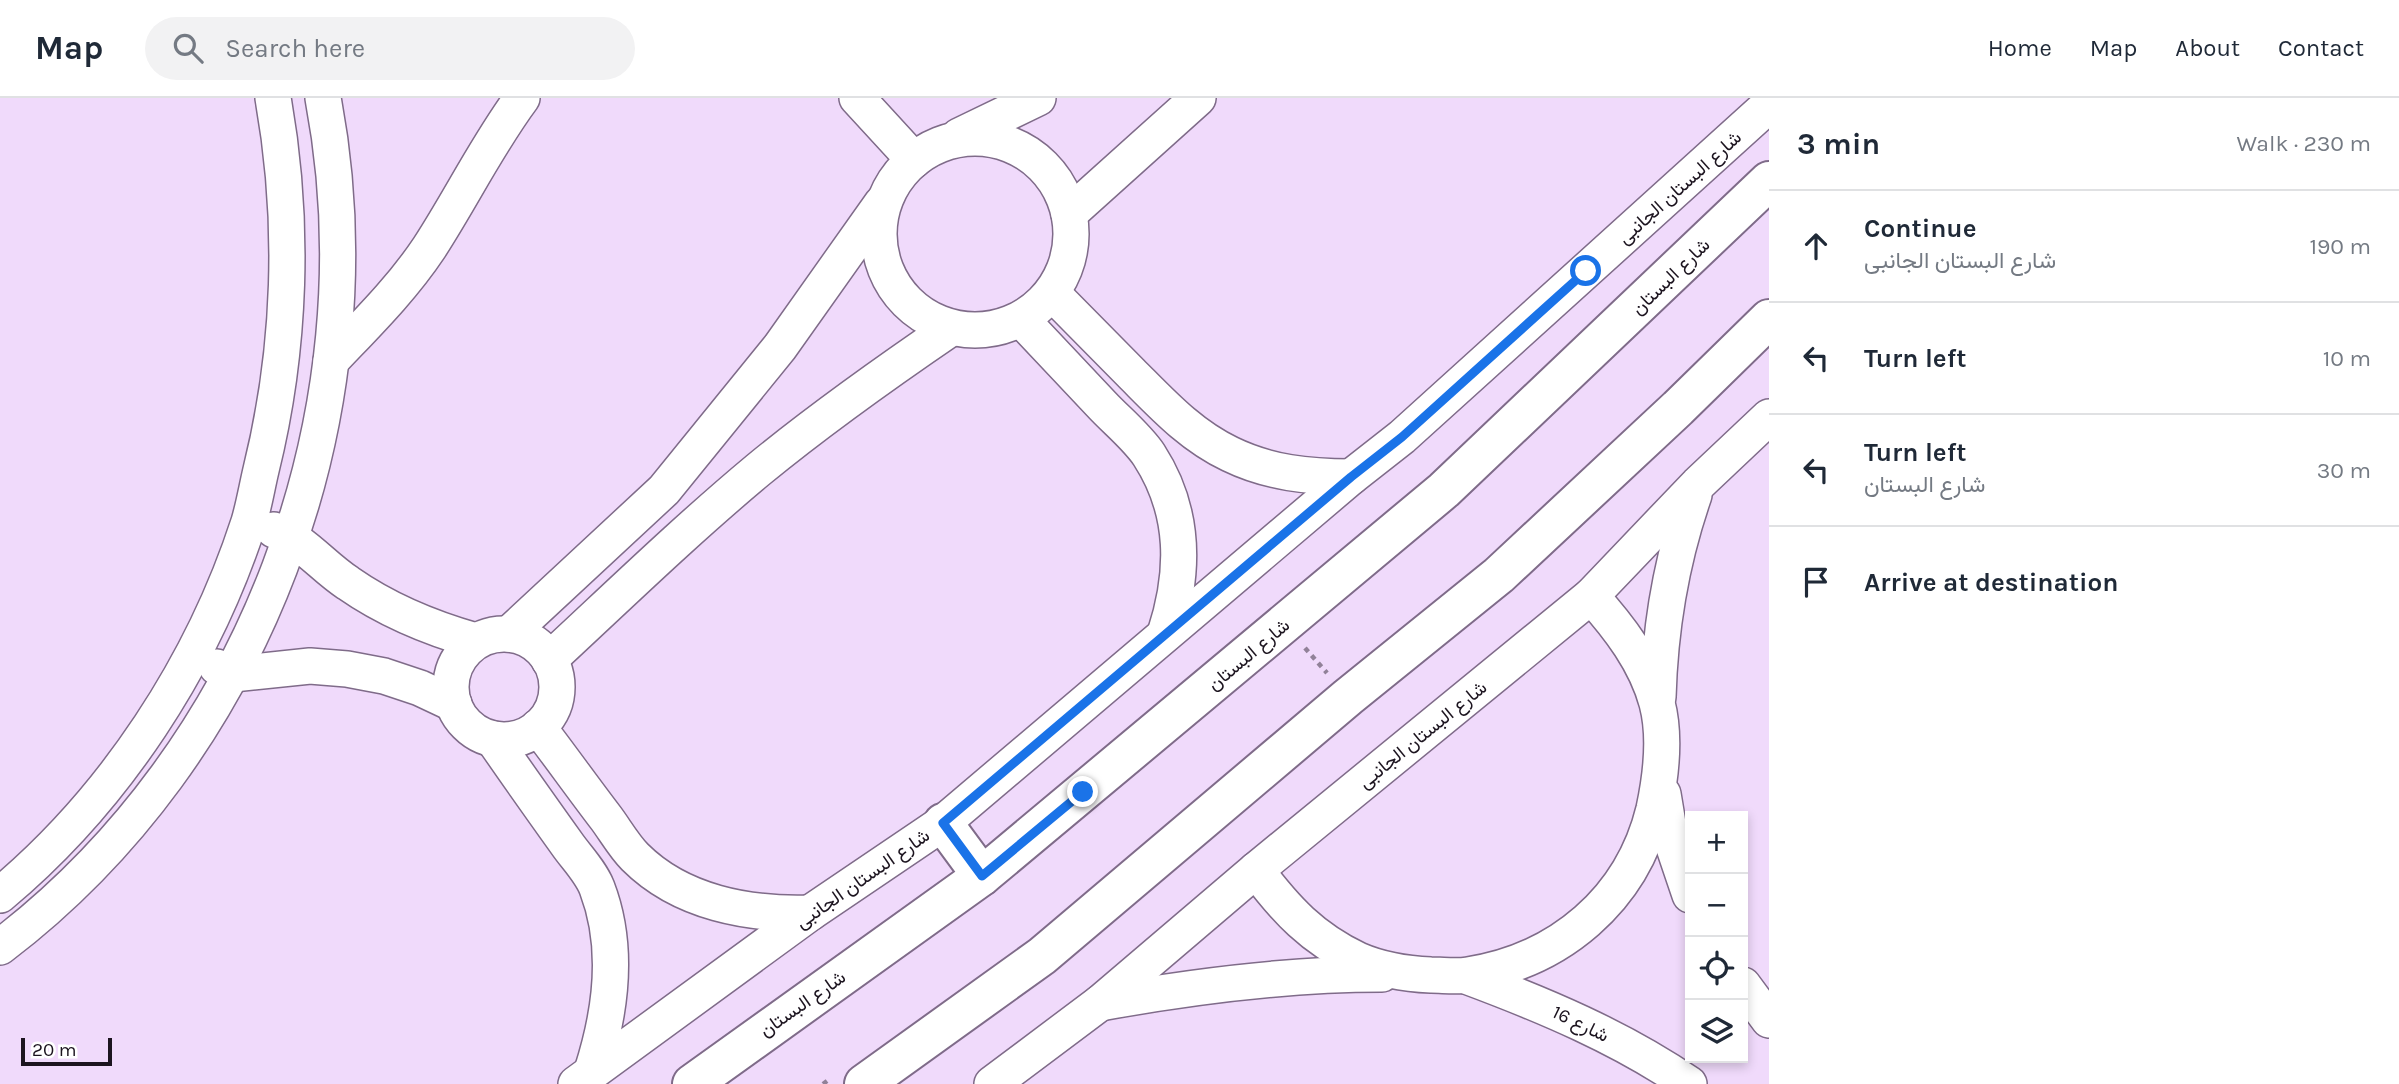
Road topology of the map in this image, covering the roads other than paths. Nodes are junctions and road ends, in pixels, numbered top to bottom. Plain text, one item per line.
1 (273, 98) edge
2 (323, 98) edge
3 (522, 98) edge
4 (857, 98) edge
5 (1038, 98) edge
6 (1198, 98) edge
7 (1769, 105) edge
8 (952, 140) junction
9 (914, 160) junction
10 (1769, 181) edge
11 (886, 197) junction
12 (1069, 214) junction
13 (1052, 293) junction
14 (1021, 319) junction
15 (1769, 320) edge
16 (951, 328) junction
17 (331, 361) junction
18 (1769, 417) edge
19 (1351, 477) junction
20 (1698, 484) junction
21 (249, 521) junction
22 (292, 536) junction
23 (1591, 596) junction
24 (1165, 634) junction
25 (493, 638) junction
26 (192, 655) junction
27 (550, 660) junction
28 (233, 674) junction
29 (454, 704) junction
30 (1657, 704) junction
31 (538, 727) junction
32 (493, 739) junction
33 (1661, 779) junction
34 (943, 823) junction
35 (1256, 870) junction
36 (982, 876) junction
37 (1685, 880) edge
38 (0, 895) edge
39 (810, 914) junction
40 (0, 947) edge
41 (1405, 974) junction
42 (1466, 976) junction
43 (1748, 992) edge
44 (1100, 1003) junction
45 (1769, 1020) edge
46 (584, 1078) edge
47 (692, 1084) edge
48 (864, 1084) edge
49 (992, 1084) edge
50 (1689, 1084) edge

1 - 21 street
2 - 17 street
3 - 17 street
4 - 9 street
5 - 8 street
6 - 12 street
7 - 19 street, شارع البستان الجانبى
8 - 9 street
8 - 12 street
9 - 11 street
10 - 36 street, شارع البستان
11 - 16 street
11 - 25 street
12 - 13 street
13 - 14 street
13 - 19 street
14 - 16 street
14 - 24 street
15 - 48 street
16 - 27 street
17 - 22 street
18 - 20 street, شارع البستان الجانبى
19 - 24 street, شارع البستان الجانبى
20 - 23 street, شارع البستان الجانبى
20 - 30 street
21 - 22 street
21 - 26 street
22 - 25 street
22 - 28 street
23 - 30 street
23 - 35 street, شارع البستان الجانبى
24 - 34 street, شارع البستان الجانبى
25 - 27 street
25 - 29 street
26 - 28 street
26 - 38 street
27 - 31 street
28 - 29 street
28 - 40 street
29 - 32 street
30 - 33 street
31 - 32 street
31 - 39 street
32 - 46 street
33 - 37 street
33 - 42 street
34 - 36 street
34 - 39 street, شارع البستان الجانبى
35 - 41 street
35 - 44 street, شارع البستان الجانبى
36 - 47 street, شارع البستان
39 - 46 street, شارع البستان الجانبى
41 - 42 street
41 - 44 street
42 - 50 street, شارع 16
43 - 45 street
44 - 49 street, شارع البستان الجانبى

